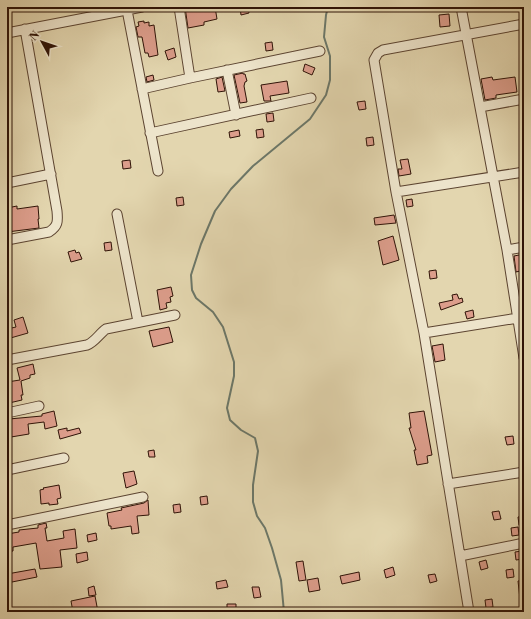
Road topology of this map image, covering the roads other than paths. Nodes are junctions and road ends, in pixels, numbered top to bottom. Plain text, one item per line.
1 (142, 7) edge
2 (179, 7) edge
3 (461, 7) edge
4 (127, 10) junction
5 (100, 11) edge
6 (524, 24) edge
7 (25, 29) junction
8 (7, 33) edge
9 (466, 34) junction
10 (320, 51) dead end
11 (227, 70) junction
12 (190, 78) junction
13 (142, 89) junction
14 (311, 98) dead end
15 (524, 99) edge
16 (480, 107) junction
17 (236, 115) junction
18 (150, 133) junction
19 (158, 171) dead end
20 (524, 172) edge
21 (51, 174) junction
22 (494, 178) junction
23 (7, 183) edge
24 (396, 192) junction
25 (117, 214) dead end
26 (7, 240) edge
27 (524, 247) edge
28 (507, 250) junction
29 (175, 315) dead end
30 (518, 318) junction
31 (138, 322) junction
32 (424, 333) junction
33 (523, 344) edge
34 (524, 358) edge
35 (7, 360) edge
36 (39, 406) dead end
37 (7, 413) edge
38 (64, 458) dead end
39 (7, 470) edge
40 (524, 472) edge
41 (448, 484) junction
42 (144, 497) dead end
43 (7, 525) edge
44 (524, 543) edge
45 (460, 556) junction
46 (469, 612) edge

1 - 4 street
2 - 12 street
3 - 9 street
4 - 5 street
4 - 13 street
5 - 7 street
6 - 9 street
7 - 8 street
7 - 21 street
9 - 16 street
9 - 24 street
10 - 11 street
11 - 12 street
11 - 17 street
12 - 13 street
13 - 18 street
14 - 17 street
15 - 16 street
16 - 22 street
17 - 18 street
18 - 19 street
20 - 22 street
21 - 23 street
21 - 26 street
22 - 24 street
22 - 28 street
24 - 32 street
25 - 31 street
27 - 28 street
28 - 30 street
29 - 31 street
30 - 32 street
30 - 33 street
31 - 35 street
32 - 41 street
33 - 34 street
36 - 37 street
38 - 39 street
40 - 41 street
41 - 45 street
42 - 43 street
44 - 45 street
45 - 46 street

